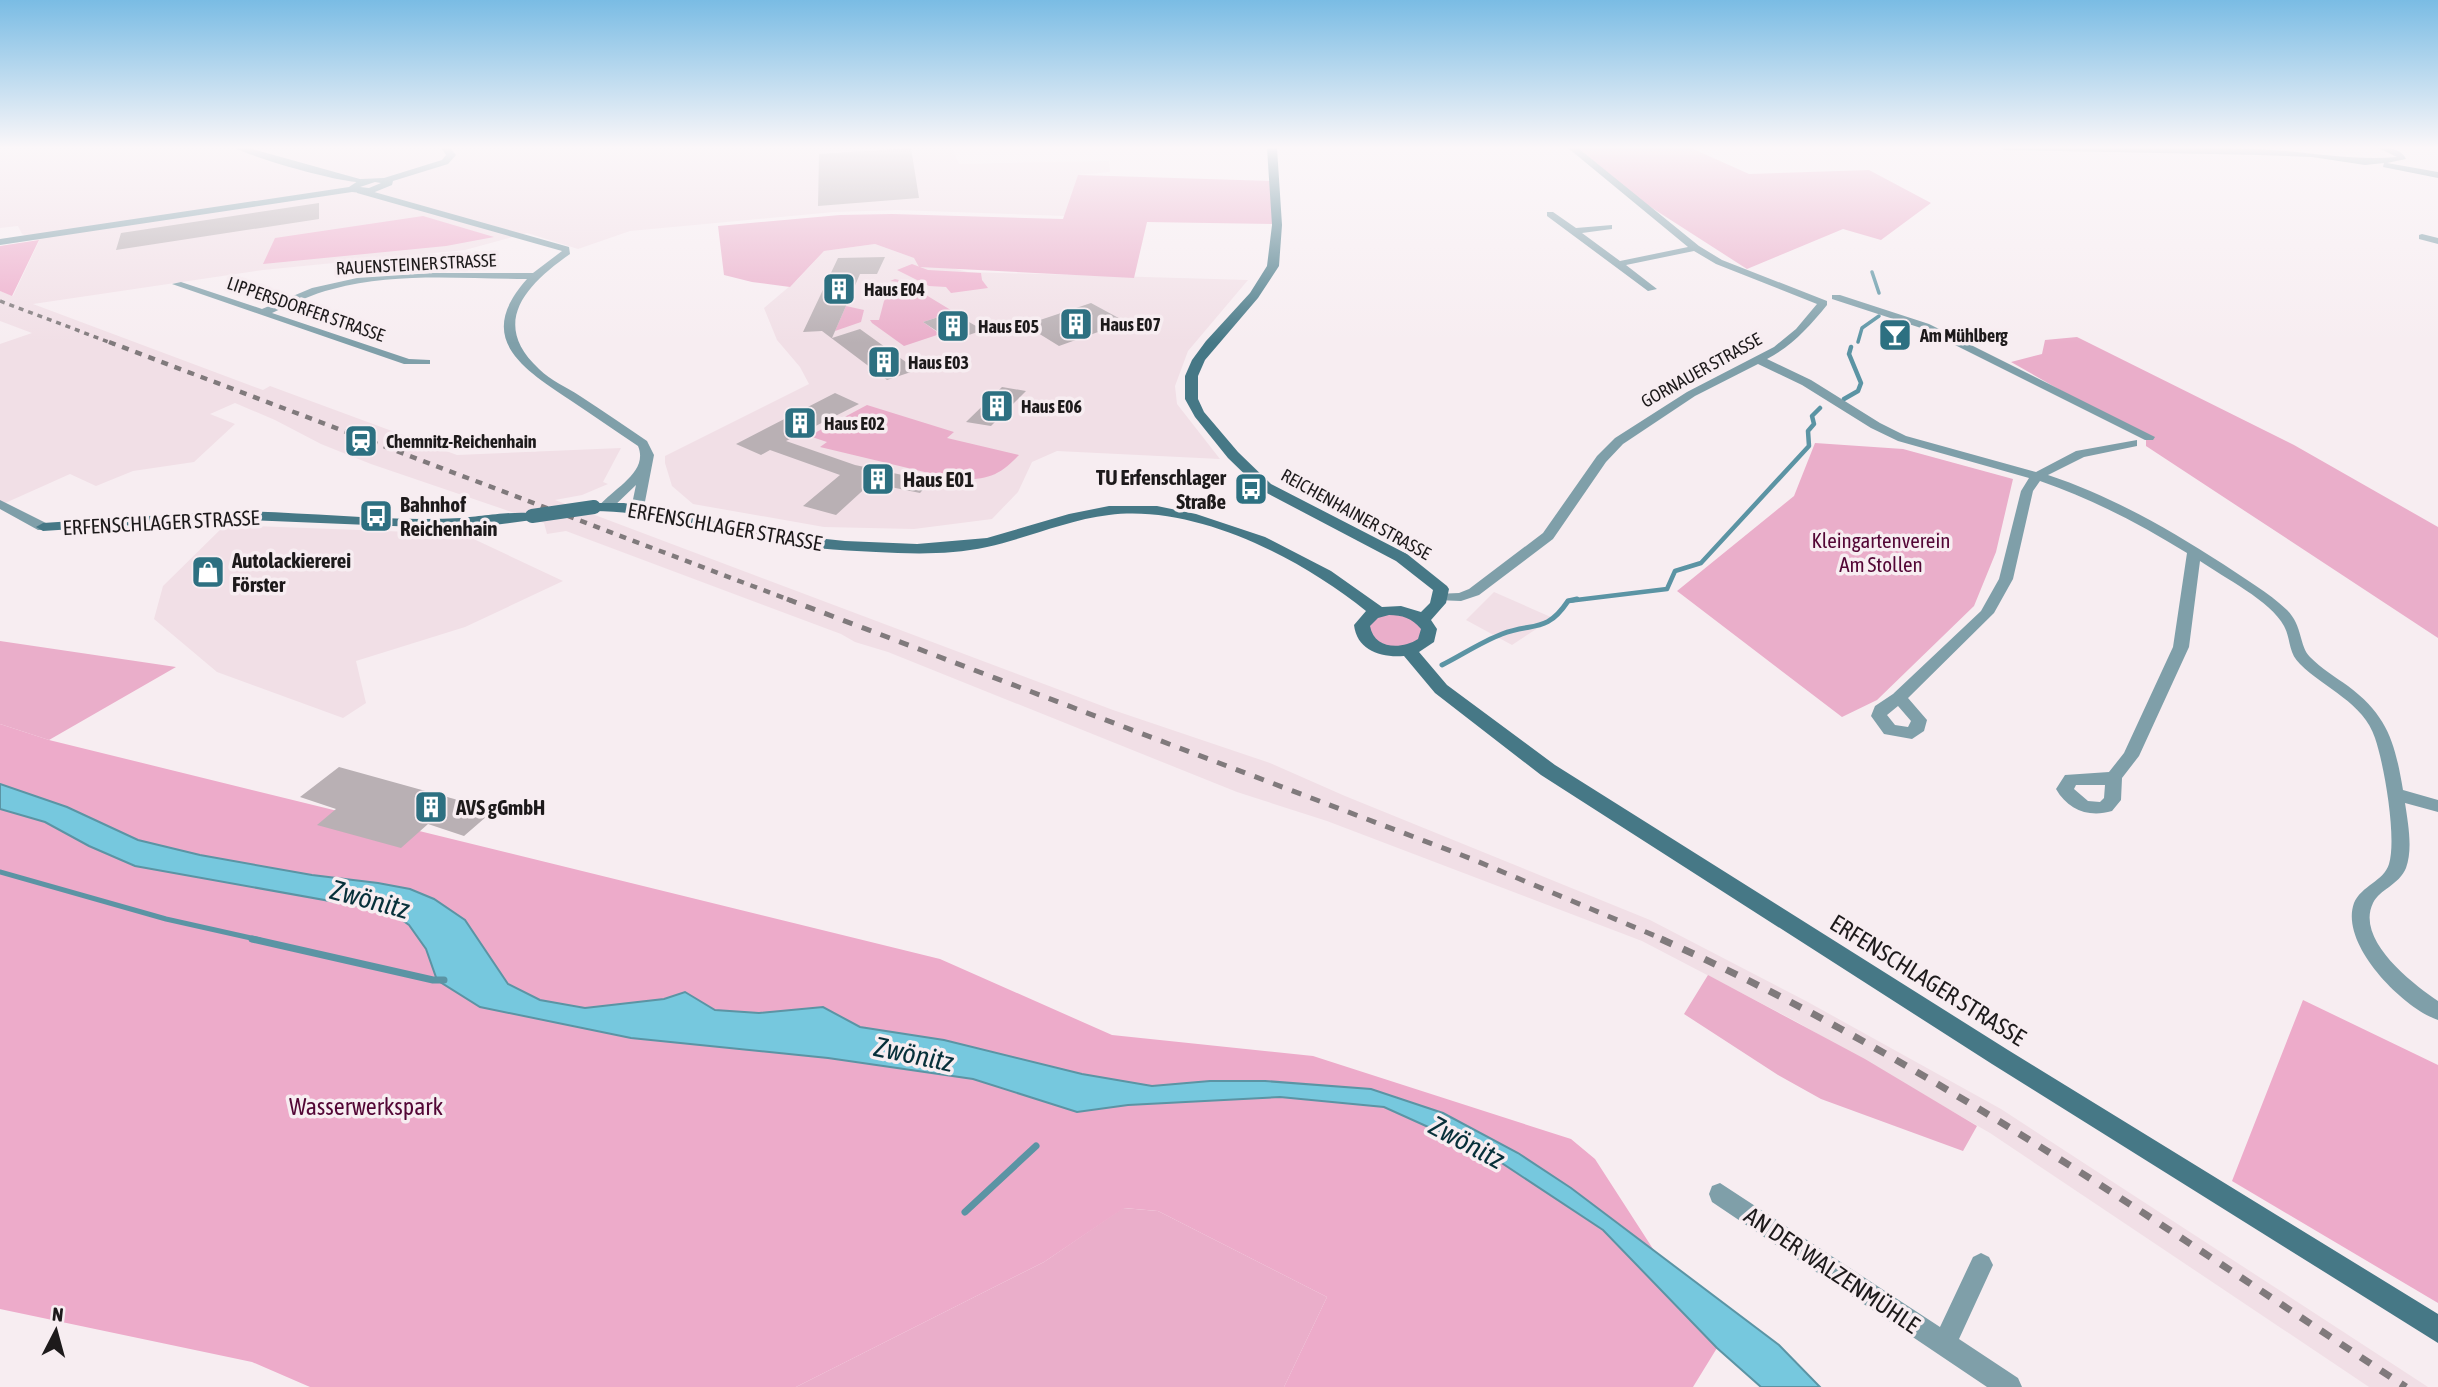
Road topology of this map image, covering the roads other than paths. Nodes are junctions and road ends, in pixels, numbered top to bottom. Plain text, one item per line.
1 (190, 213) edge
2 (460, 213) edge
3 (1275, 213) edge
4 (1652, 213) edge
5 (1550, 214) dead end
6 (1609, 228) dead end
7 (1577, 232) junction
8 (2422, 237) dead end
9 (2438, 241) edge
10 (0, 242) edge
11 (1696, 248) junction
12 (1618, 264) junction
13 (533, 276) junction
14 (177, 284) dead end
15 (1652, 289) dead end
16 (1836, 297) dead end
17 (263, 313) junction
18 (1759, 360) junction
19 (426, 362) dead end
20 (2149, 437) dead end
21 (2133, 443) dead end
22 (644, 470) junction
23 (2037, 476) junction
24 (0, 505) edge
25 (600, 507) junction
26 (638, 509) junction
27 (43, 527) joint
28 (2194, 551) junction
29 (1441, 597) junction
30 (1378, 612) junction
31 (1422, 619) junction
32 (1409, 651) junction
33 (1899, 698) dead end
34 (2115, 777) dead end
35 (2396, 794) junction
36 (2438, 806) edge
37 (2438, 1012) edge
38 (1720, 1194) dead end
39 (1981, 1265) dead end
40 (2438, 1329) edge
41 (1944, 1345) junction
42 (2009, 1387) edge

1 - 10 street
2 - 13 street
3 - 29 main road, REICHENHAINER STRASSE
4 - 11 street
5 - 7 street
6 - 7 street
7 - 12 street
8 - 9 street
11 - 12 street
11 - 18 street, GORNAUER STRASSE
12 - 15 street
13 - 17 street, RAUENSTEINER STRASSE
13 - 22 street
14 - 17 street, LIPPERSDORFER STRASSE
16 - 20 street
17 - 19 street, LIPPERSDORFER STRASSE
18 - 23 street
18 - 29 street, GORNAUER STRASSE
21 - 23 street
22 - 25 street
22 - 26 street
23 - 28 street
23 - 33 street
24 - 27 street
25 - 26 main road, ERFENSCHLAGER STRASSE
25 - 27 main road, ERFENSCHLAGER STRASSE, bridge
26 - 30 main road, ERFENSCHLAGER STRASSE
28 - 34 street
28 - 35 street
29 - 31 main road
30 - 31 main road
30 - 32 main road
31 - 32 main road
32 - 40 main road, ERFENSCHLAGER STRASSE
35 - 36 street
35 - 37 street
38 - 41 street, AN DER WALZENMÜHLE
39 - 41 street, AN DER WALZENMÜHLE
41 - 42 street, AN DER WALZENMÜHLE

